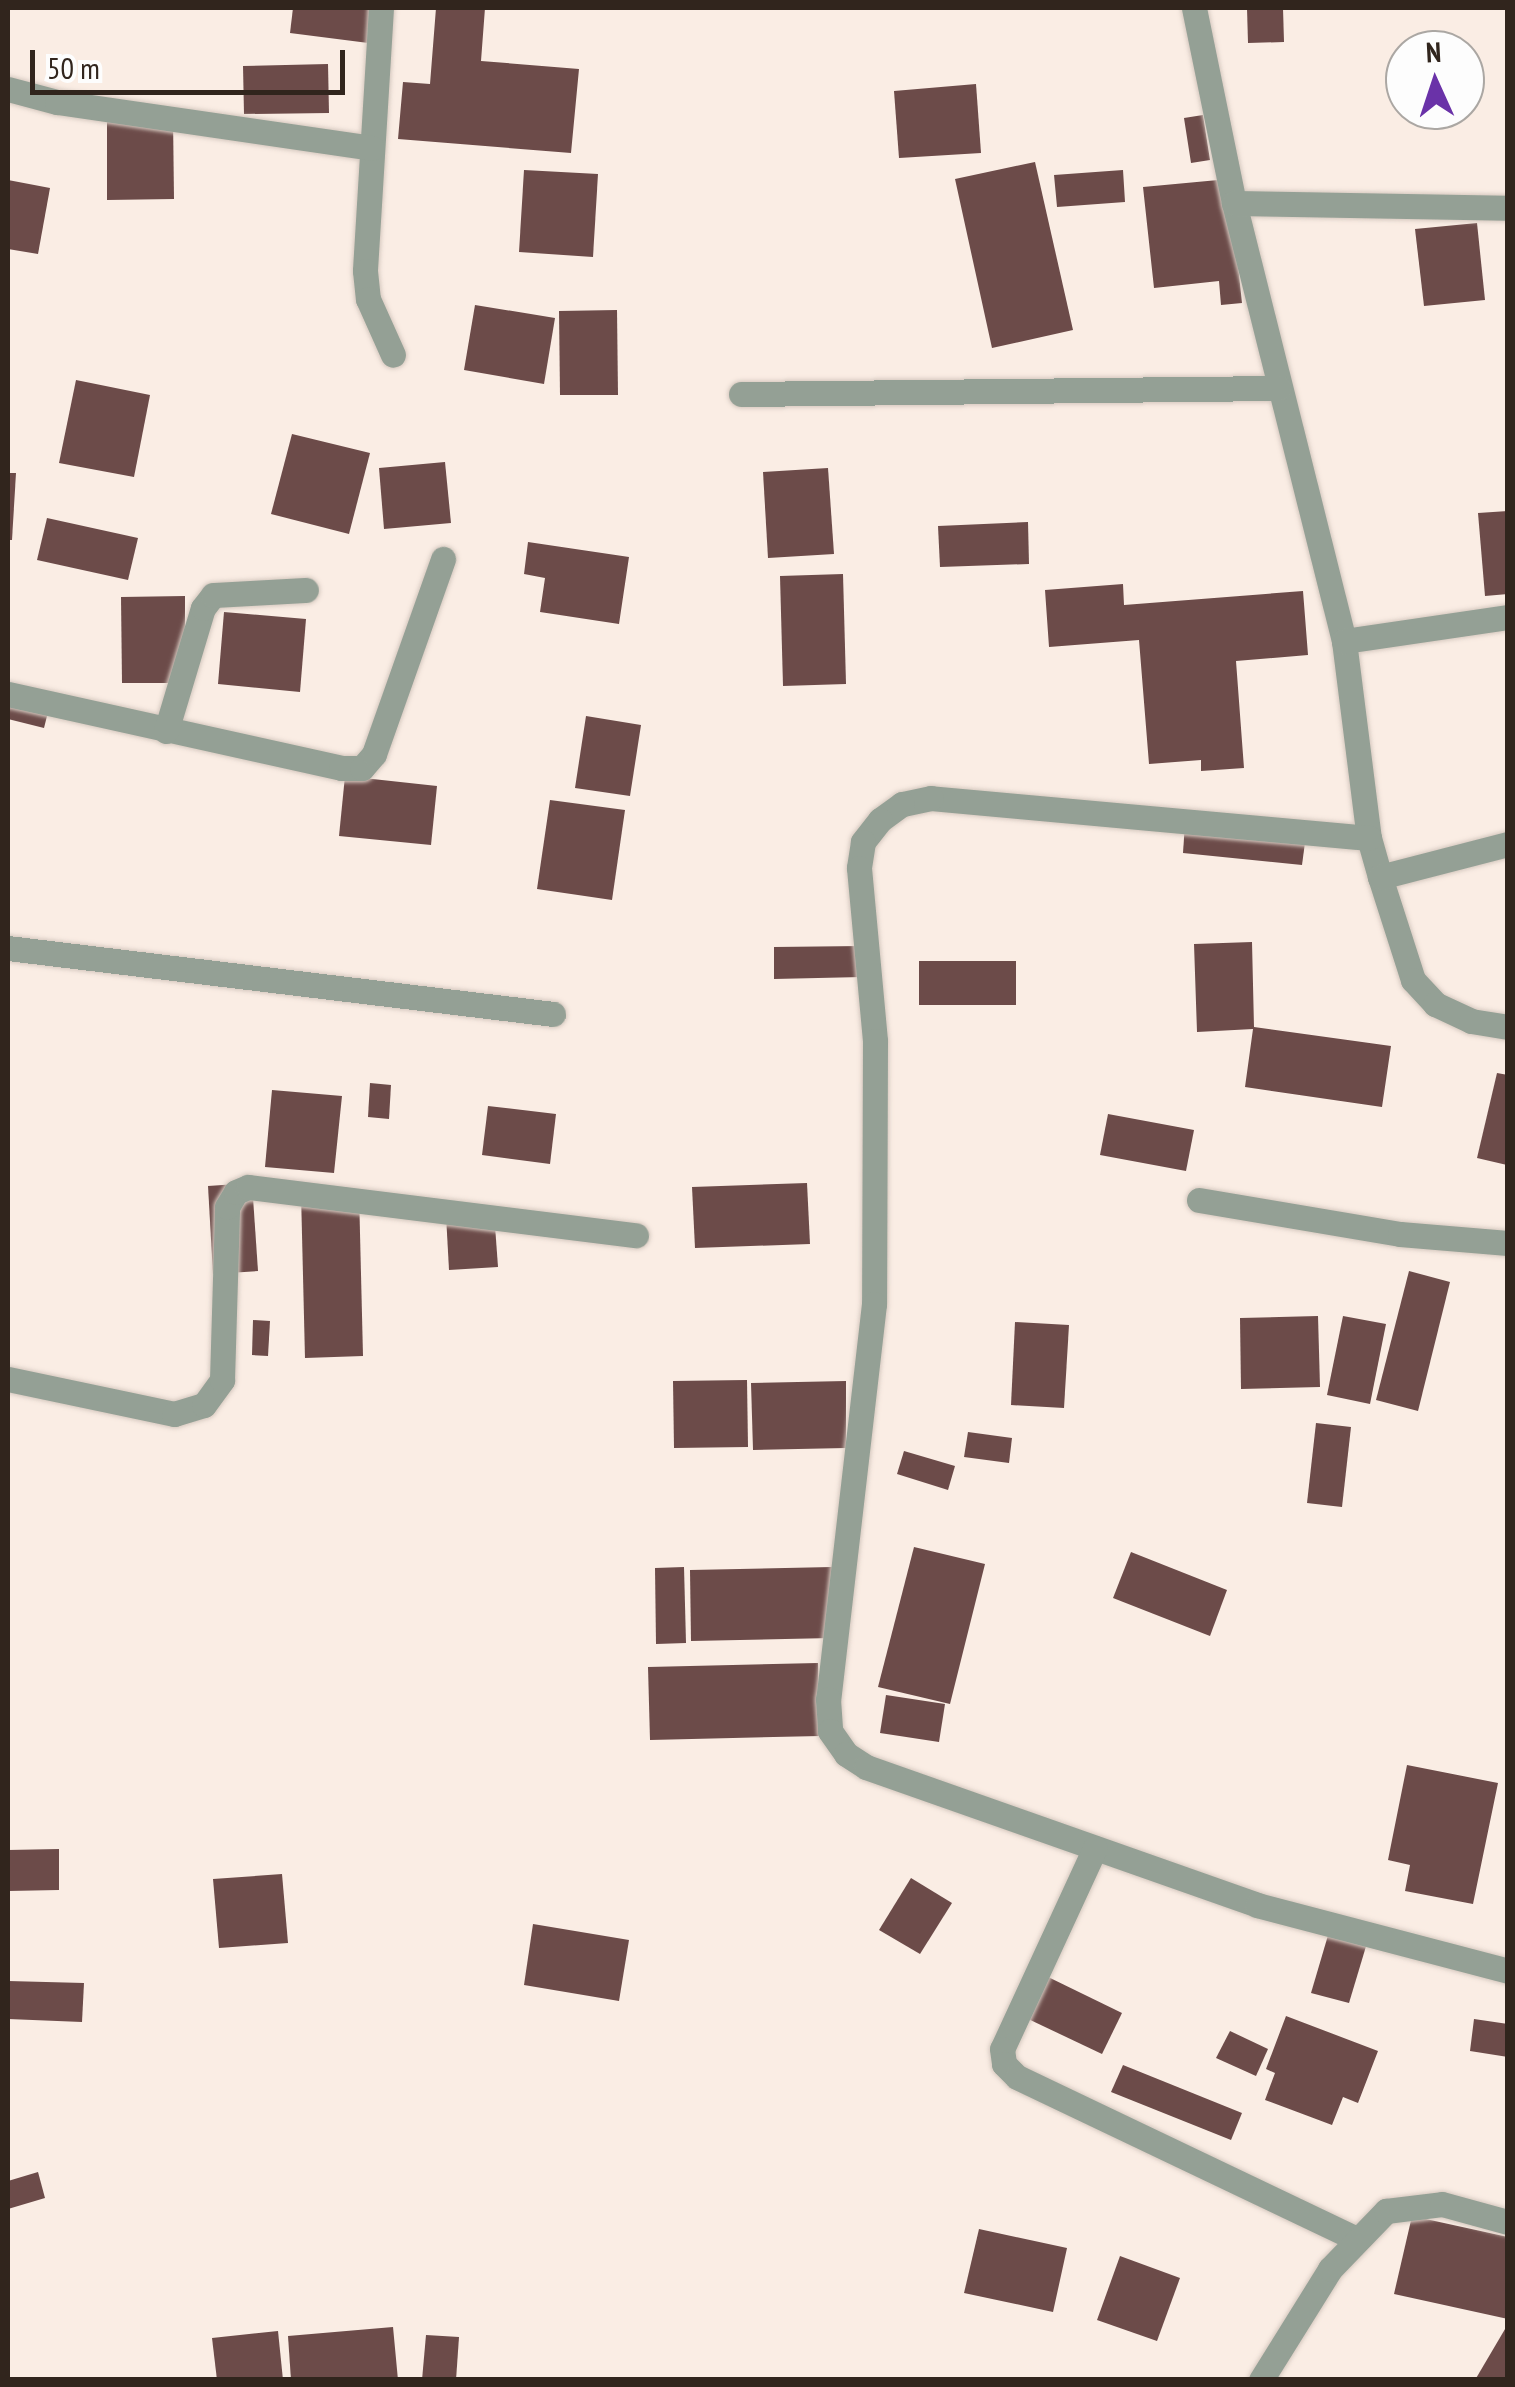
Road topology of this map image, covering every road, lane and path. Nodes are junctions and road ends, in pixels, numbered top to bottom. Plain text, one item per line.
1 (381, 8) edge
2 (1194, 8) edge
3 (8, 89) edge
4 (372, 148) junction
5 (1234, 204) junction
6 (1508, 208) edge
7 (393, 355) dead end
8 (1279, 388) junction
9 (741, 394) dead end
10 (443, 559) dead end
11 (306, 590) dead end
12 (1508, 617) edge
13 (1344, 641) junction
14 (8, 694) edge
15 (166, 731) junction
16 (1369, 838) junction
17 (1508, 844) edge
18 (1380, 877) junction
19 (8, 948) edge
20 (553, 1014) dead end
21 (1508, 1027) edge
22 (1199, 1200) dead end
23 (636, 1236) dead end
24 (1508, 1243) edge
25 (8, 1379) edge
26 (1095, 1848) junction
27 (1508, 1972) edge
28 (1508, 2222) edge
29 (1356, 2240) junction
30 (1261, 2380) edge

1 - 4 street
2 - 5 street
3 - 4 street
4 - 7 street
5 - 6 street
5 - 8 street
8 - 9 street
8 - 13 street
10 - 15 street
11 - 15 street
12 - 13 street
13 - 16 street
14 - 15 street
16 - 18 street
16 - 26 street
17 - 18 street
18 - 21 street
19 - 20 street
22 - 24 street
23 - 25 street
26 - 27 street
26 - 29 street
28 - 29 street
29 - 30 street

